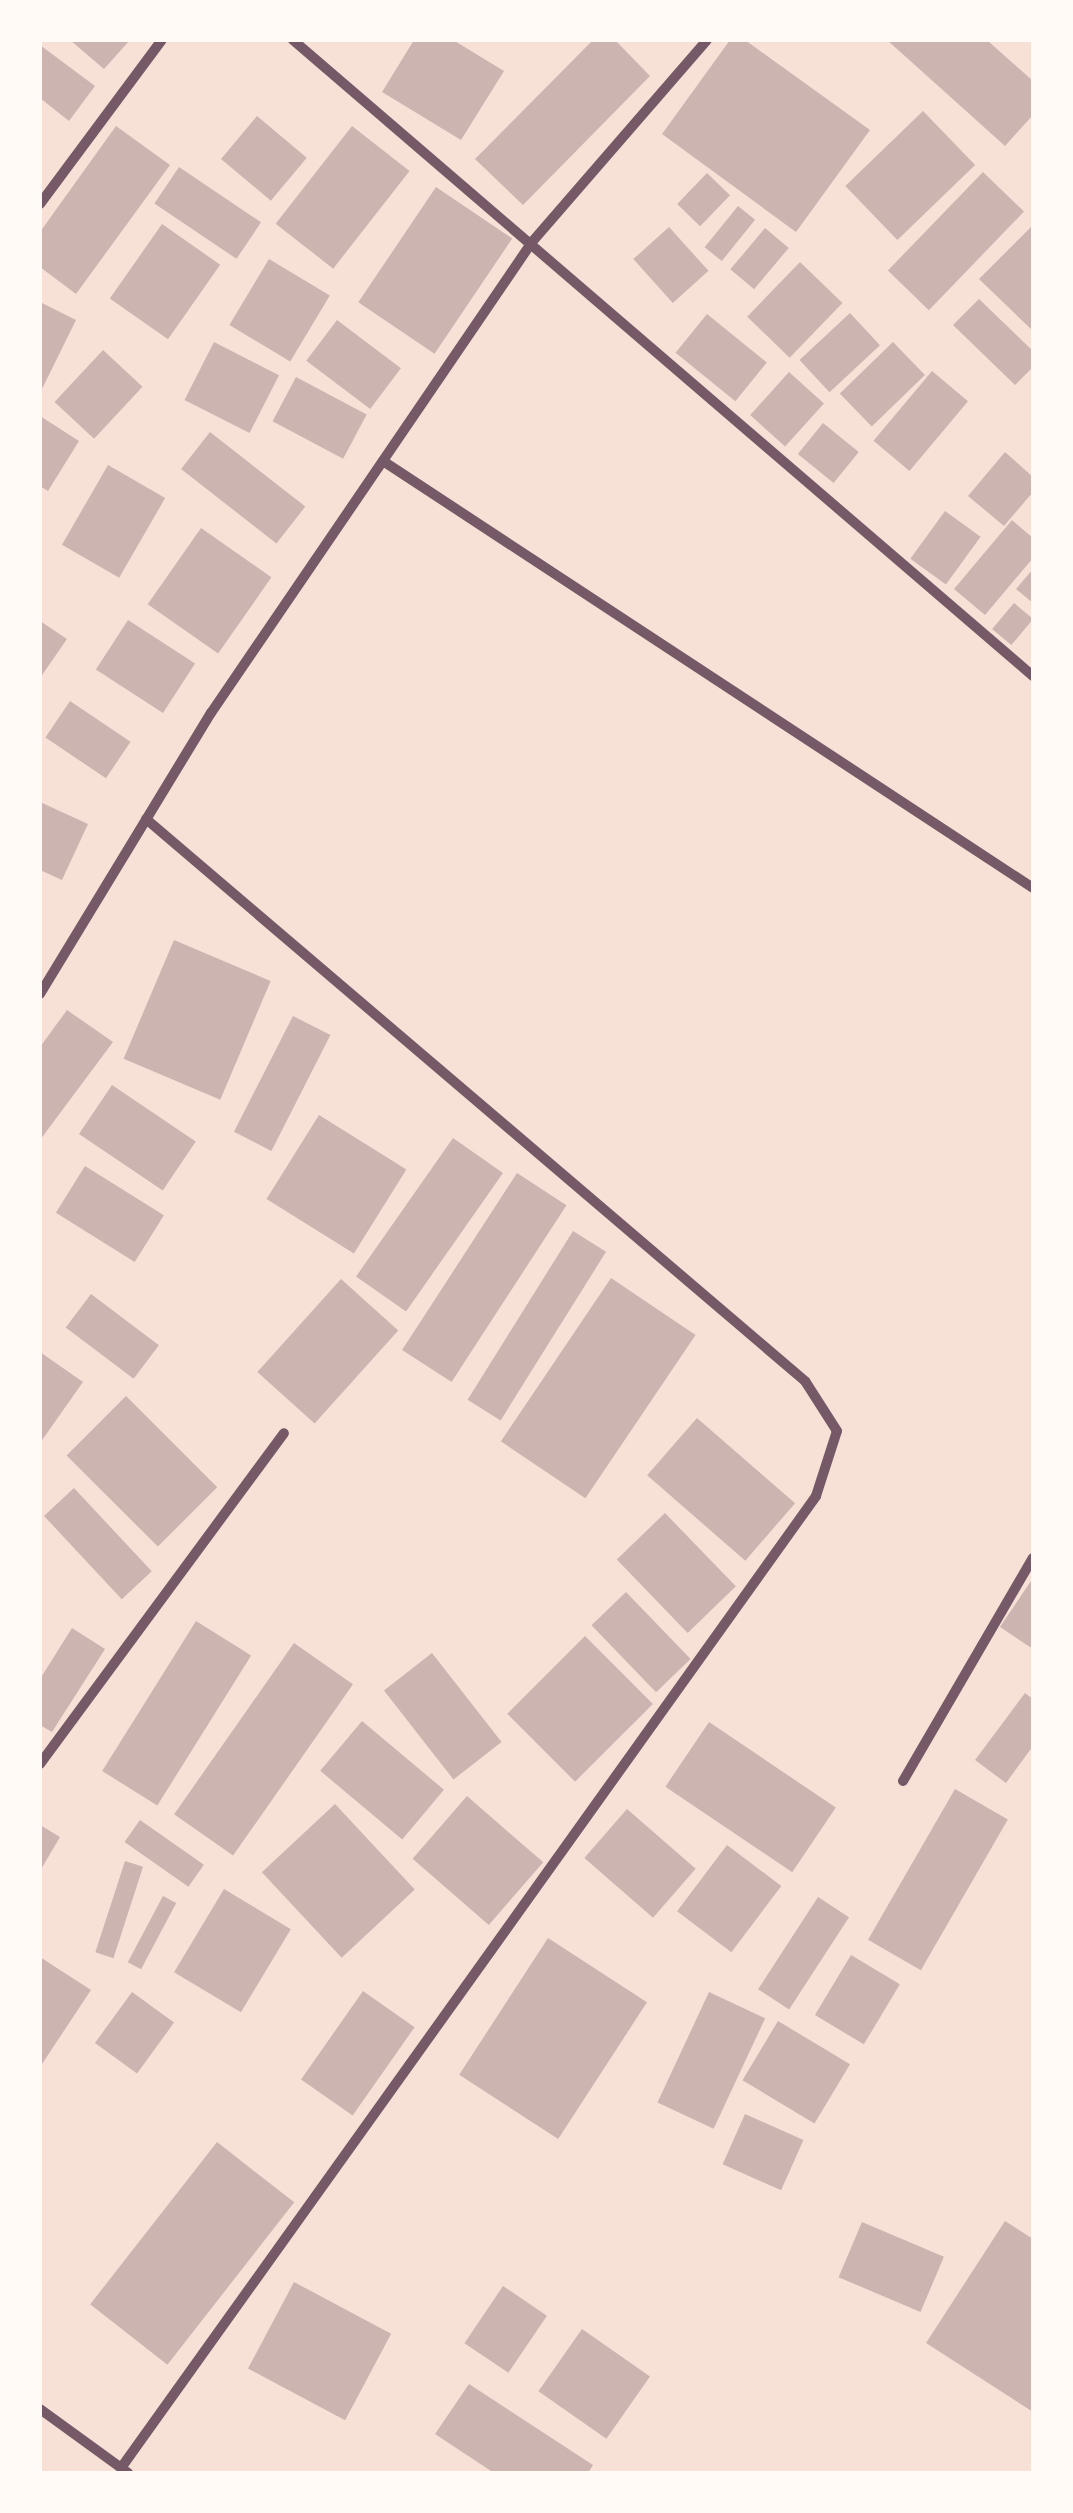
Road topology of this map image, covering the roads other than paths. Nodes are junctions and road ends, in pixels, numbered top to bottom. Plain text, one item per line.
1 (162, 40) edge
2 (293, 40) edge
3 (706, 40) edge
4 (40, 204) edge
5 (532, 242) junction
6 (384, 461) junction
7 (1033, 676) edge
8 (146, 819) junction
9 (1033, 888) edge
10 (40, 994) edge
11 (284, 1433) dead end
12 (1033, 1558) edge
13 (40, 1764) edge
14 (903, 1781) dead end
15 (40, 2409) edge
16 (125, 2470) edge

1 - 4 street
2 - 5 street
3 - 5 street
5 - 6 street
5 - 7 street
6 - 8 street
6 - 9 street
8 - 10 street
8 - 16 street
11 - 13 street
12 - 14 street
15 - 16 street

